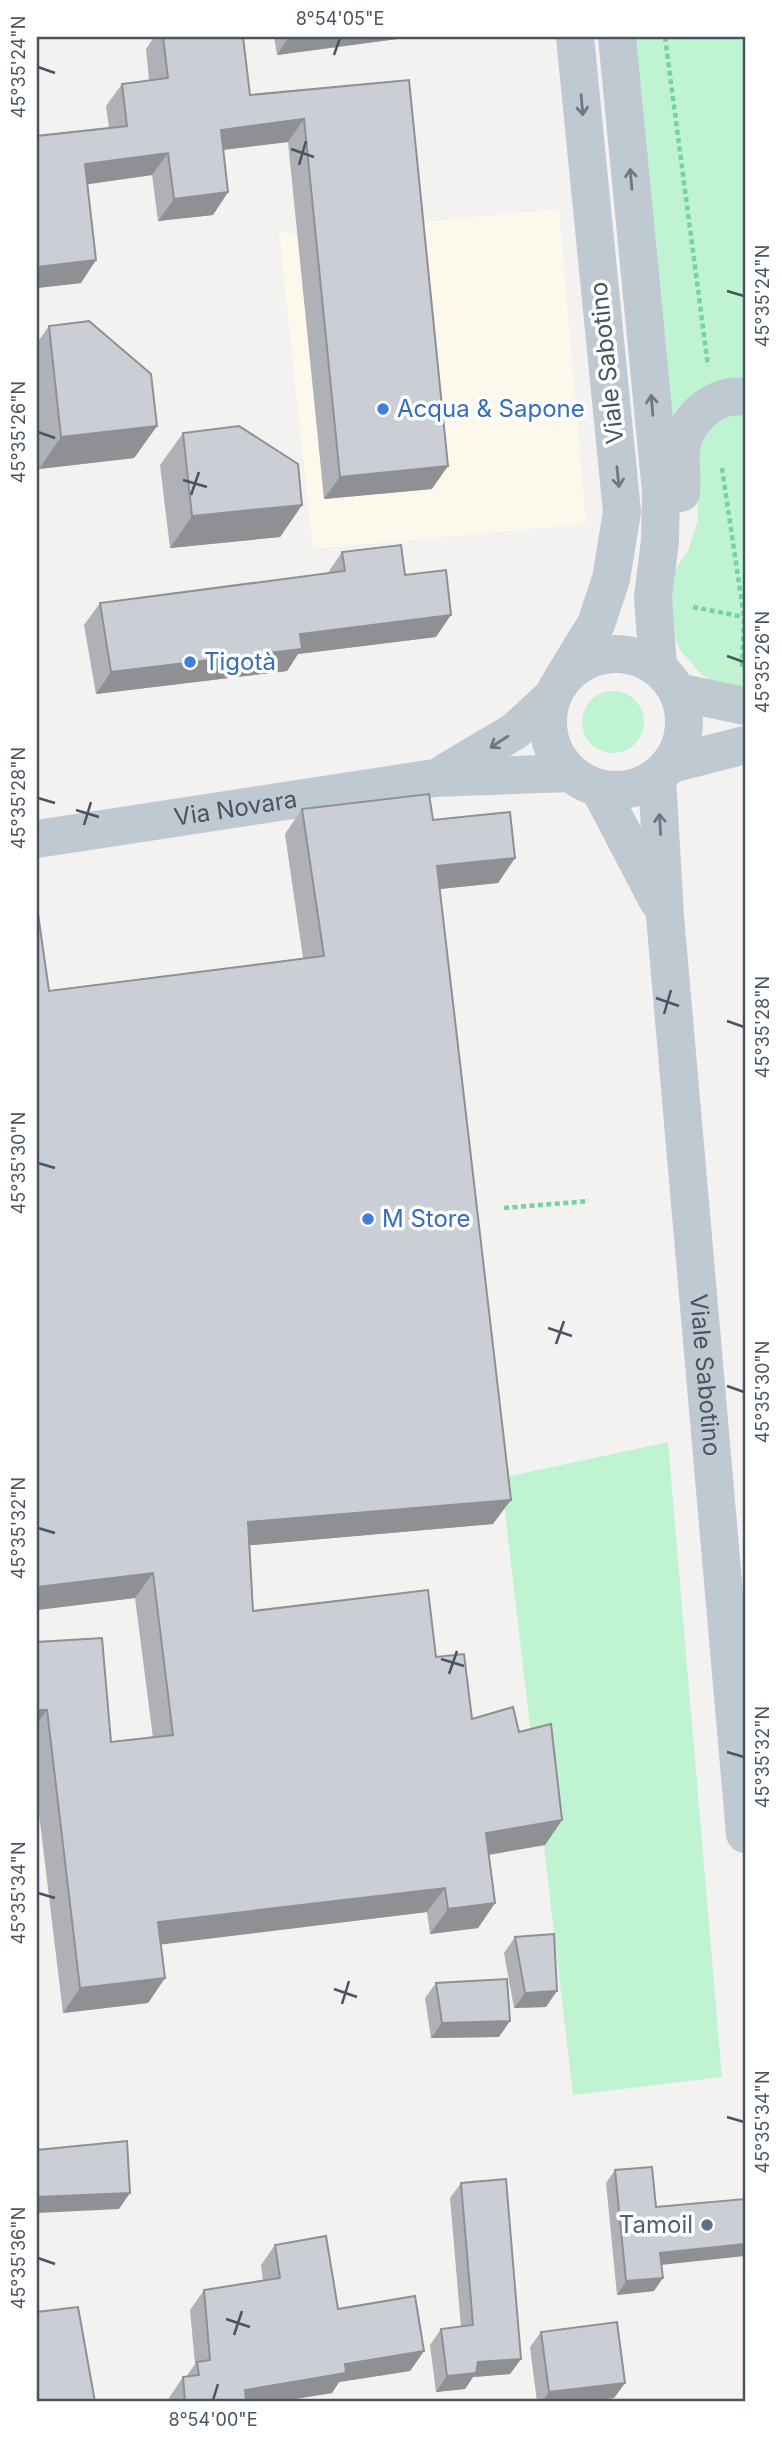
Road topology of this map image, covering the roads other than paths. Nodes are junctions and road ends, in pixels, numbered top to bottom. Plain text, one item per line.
1 (575, 37) edge
2 (617, 37) edge
3 (745, 397) edge
4 (655, 575) junction
5 (668, 680) junction
6 (557, 688) junction
7 (745, 706) edge
8 (745, 745) edge
9 (664, 771) junction
10 (435, 778) junction
11 (584, 781) junction
12 (37, 839) edge
13 (665, 916) junction
14 (745, 1834) edge

1 -> 6 street, Viale Sabotino
4 -> 2 street, Viale Sabotino
3 - 4 street
4 - 5 street, Viale Sabotino
5 - 6 street
5 - 7 street
5 - 9 street
6 -> 10 street, Via Novara
6 - 11 street
8 - 9 street
9 - 11 street
13 -> 9 street, Viale Sabotino
10 - 11 street, Via Novara
10 - 12 street, Via Novara
11 - 13 street, Viale Sabotino
13 - 14 street, Viale Sabotino

